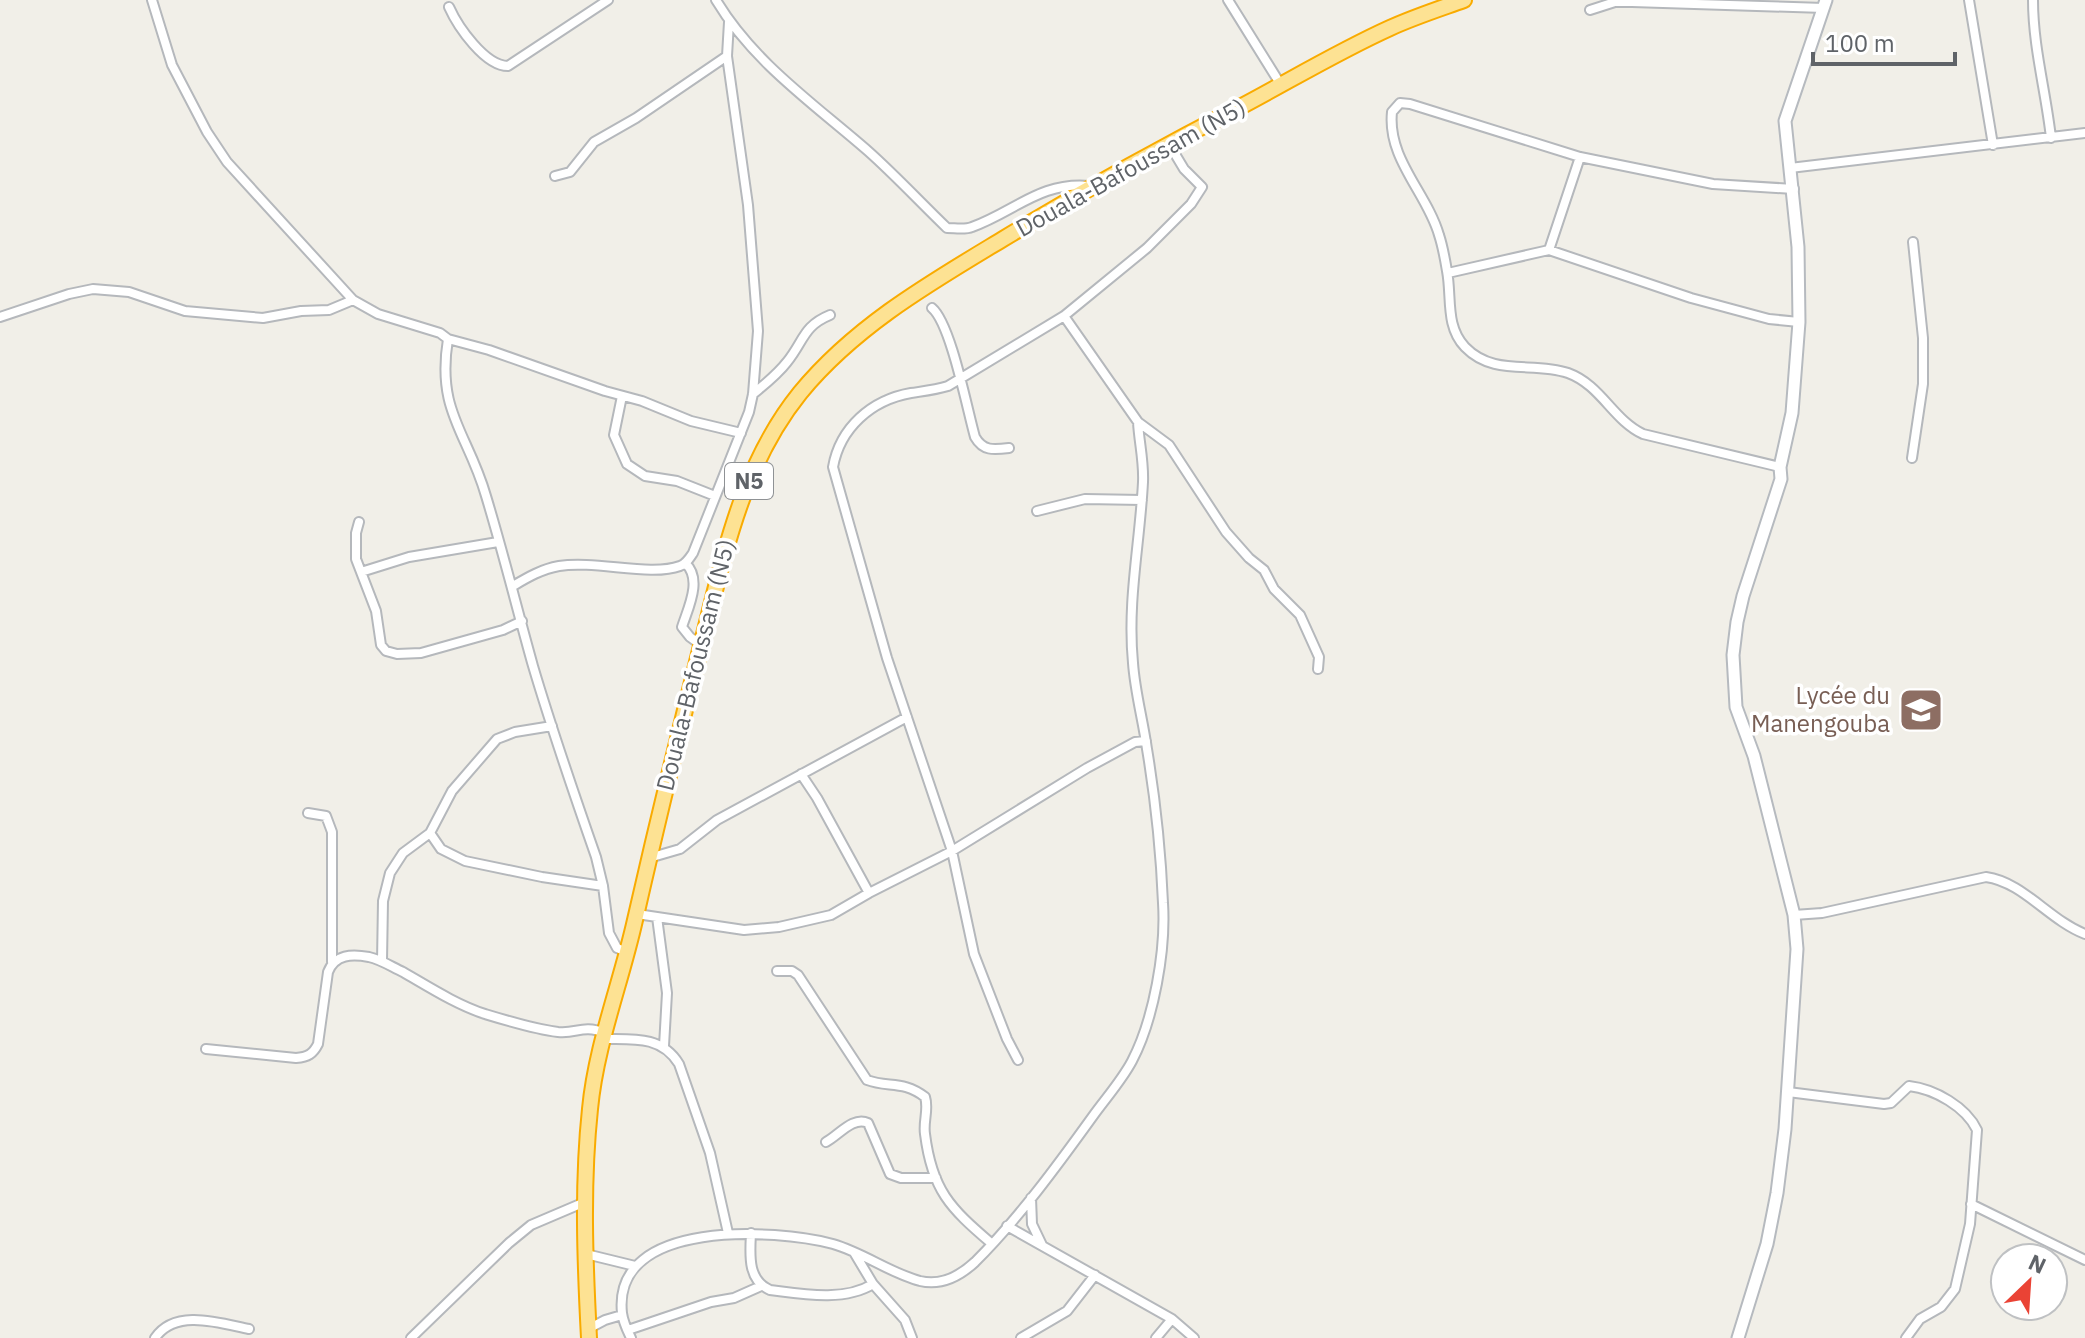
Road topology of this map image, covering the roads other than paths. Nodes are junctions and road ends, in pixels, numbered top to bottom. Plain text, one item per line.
1 (152, 0) edge
2 (608, 0) edge
3 (716, 0) edge
4 (1228, 0) edge
5 (1464, 0) edge
6 (1969, 0) edge
7 (2033, 0) edge
8 (1825, 4) edge
9 (449, 7) dead end
10 (1590, 10) dead end
11 (729, 22) junction
12 (727, 56) junction
13 (1281, 85) junction
14 (2085, 133) edge
15 (2051, 138) junction
16 (1169, 144) junction
17 (1993, 145) junction
18 (1580, 157) junction
19 (1790, 168) junction
20 (555, 176) dead end
21 (1092, 186) junction
22 (1794, 189) junction
23 (1913, 242) dead end
24 (1549, 250) junction
25 (1448, 273) junction
26 (353, 300) junction
27 (932, 308) dead end
28 (830, 315) dead end
29 (1064, 316) junction
30 (0, 317) edge
31 (1799, 322) junction
32 (448, 339) junction
33 (959, 379) junction
34 (753, 394) junction
35 (622, 396) junction
36 (1138, 422) junction
37 (741, 433) junction
38 (1009, 448) dead end
39 (1912, 458) dead end
40 (1780, 467) junction
41 (715, 496) junction
42 (1142, 500) junction
43 (1037, 511) dead end
44 (359, 522) dead end
45 (498, 542) junction
46 (685, 563) junction
47 (361, 572) junction
48 (513, 586) junction
49 (522, 621) junction
50 (701, 645) junction
51 (1318, 669) dead end
52 (907, 717) junction
53 (552, 726) junction
54 (1146, 741) junction
55 (801, 774) junction
56 (308, 813) dead end
57 (430, 833) junction
58 (952, 851) junction
59 (648, 858) junction
60 (603, 886) junction
61 (869, 893) junction
62 (637, 914) junction
63 (1794, 915) junction
64 (657, 917) junction
65 (2085, 934) edge
66 (628, 953) junction
67 (382, 961) junction
68 (332, 962) junction
69 (777, 971) dead end
70 (605, 1036) junction
71 (664, 1046) junction
72 (206, 1049) dead end
73 (1018, 1060) dead end
74 (1788, 1092) junction
75 (826, 1142) dead end
76 (936, 1178) junction
77 (1031, 1197) junction
78 (586, 1202) junction
79 (1971, 1204) junction
80 (1007, 1226) junction
81 (728, 1233) junction
82 (751, 1233) junction
83 (991, 1243) junction
84 (1042, 1245) junction
85 (853, 1251) junction
86 (586, 1254) junction
87 (2085, 1260) edge
88 (635, 1266) junction
89 (1095, 1275) junction
90 (873, 1284) junction
91 (761, 1286) junction
92 (622, 1315) junction
93 (1172, 1319) junction
94 (249, 1329) dead end
95 (589, 1334) edge
96 (629, 1334) edge
97 (155, 1338) edge
98 (411, 1338) edge
99 (912, 1338) edge
100 (1021, 1338) edge
101 (1156, 1338) edge
102 (1194, 1338) edge
103 (1738, 1338) edge
104 (1906, 1338) edge

1 - 26 street
2 - 9 street
3 - 11 street
4 - 13 street
5 - 13 highway, Douala-Bafoussam (N5) / N5
6 - 17 street
7 - 15 street
8 - 10 street
8 - 19 street
11 - 12 street
11 - 21 street
12 - 20 street
12 - 34 street
13 - 16 highway, Douala-Bafoussam (N5) / N5
14 - 15 street
15 - 17 street
16 - 21 highway, Douala-Bafoussam (N5) / N5
16 - 29 street
17 - 19 street
18 - 22 street
18 - 24 street
18 - 25 street
19 - 22 street
21 - 50 highway, Douala-Bafoussam (N5) / N5
22 - 31 street
23 - 39 street
24 - 25 street
24 - 31 street
25 - 40 street
26 - 30 street
26 - 32 street
27 - 33 street
28 - 34 street
29 - 33 street
29 - 36 street
31 - 40 street
32 - 35 street
32 - 45 street
33 - 38 street
33 - 52 street
34 - 37 street
35 - 37 street
35 - 41 street
36 - 42 street
36 - 51 street
37 - 41 street
40 - 63 street
41 - 46 street
42 - 43 street
42 - 54 street
44 - 47 street
45 - 47 street
45 - 48 street
46 - 48 street
46 - 50 street
47 - 49 street
48 - 49 street
49 - 53 street
50 - 59 highway, Douala-Bafoussam (N5) / N5
52 - 55 street
52 - 58 street
53 - 57 street
53 - 60 street
54 - 58 street
54 - 77 street
55 - 59 street
55 - 61 street
56 - 68 street
57 - 60 street
57 - 67 street
58 - 61 street
58 - 73 street
59 - 62 highway, Douala-Bafoussam (N5) / N5
60 - 66 street
61 - 64 street
62 - 64 street
62 - 66 highway, Douala-Bafoussam (N5) / N5
63 - 65 street
63 - 74 street
64 - 71 street
66 - 70 highway, Douala-Bafoussam (N5) / N5
67 - 68 street
67 - 70 street
68 - 72 street
69 - 76 street
70 - 71 street
70 - 78 highway, Douala-Bafoussam (N5) / N5
71 - 81 street
74 - 79 street
74 - 103 street
75 - 76 street
76 - 83 street
77 - 80 street
77 - 84 street
78 - 86 highway, Douala-Bafoussam (N5) / N5
78 - 98 street
79 - 87 street
79 - 104 street
80 - 83 street
80 - 84 street
81 - 82 street
81 - 88 street
82 - 85 street
82 - 91 street
83 - 85 street
84 - 89 street
85 - 90 street
86 - 88 street
86 - 95 highway, Douala-Bafoussam (N5) / N5
88 - 92 street
89 - 93 street
89 - 100 street
90 - 91 street
90 - 99 street
91 - 96 street
92 - 95 street
92 - 96 street
93 - 101 street
93 - 102 street
94 - 97 street

